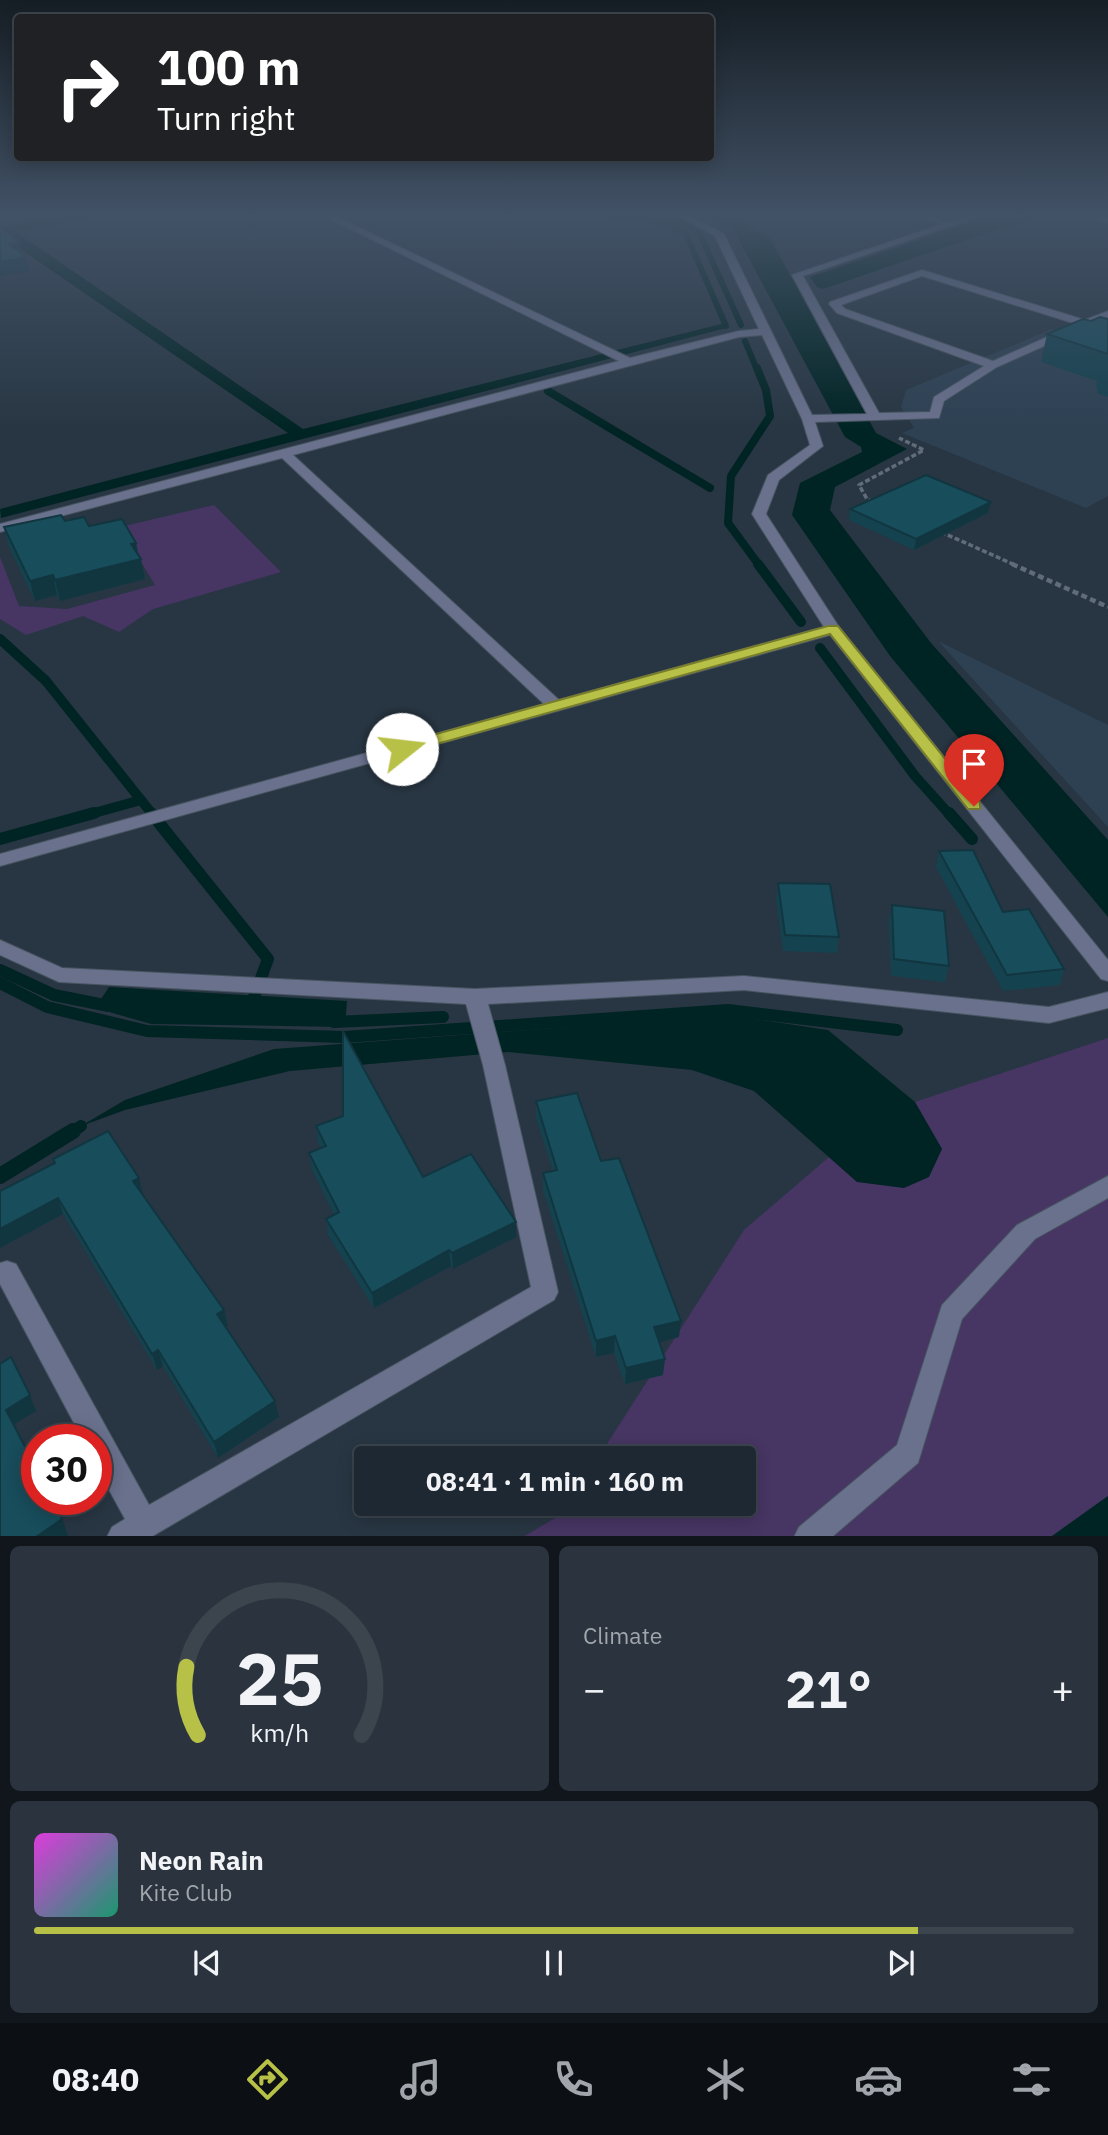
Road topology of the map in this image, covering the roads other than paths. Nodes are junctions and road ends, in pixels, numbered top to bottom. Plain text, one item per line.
1 (474, 287) edge
2 (743, 287) edge
3 (803, 287) edge
4 (883, 287) edge
5 (962, 287) edge
6 (1108, 314) edge
7 (1084, 329) junction
8 (764, 332) junction
9 (626, 361) junction
10 (993, 365) junction
11 (873, 417) junction
12 (813, 418) junction
13 (284, 453) junction
14 (0, 528) edge
15 (833, 629) junction
16 (556, 706) junction
17 (0, 860) edge
18 (0, 947) edge
19 (1108, 974) edge
20 (475, 997) junction
21 (1108, 1000) edge
22 (1108, 1186) edge
23 (7, 1272) dead end
24 (132, 1530) edge
25 (809, 1536) edge

1 - 9 street
2 - 8 street
3 - 11 street
4 - 10 street
5 - 7 street
6 - 7 street
7 - 10 street
8 - 9 street
8 - 12 street
9 - 13 street
10 - 11 street
11 - 12 street
12 - 15 street
13 - 14 street
13 - 16 street
15 - 16 street
15 - 19 street
16 - 17 street
18 - 20 street
20 - 21 street
20 - 24 street
22 - 25 street
23 - 24 street

